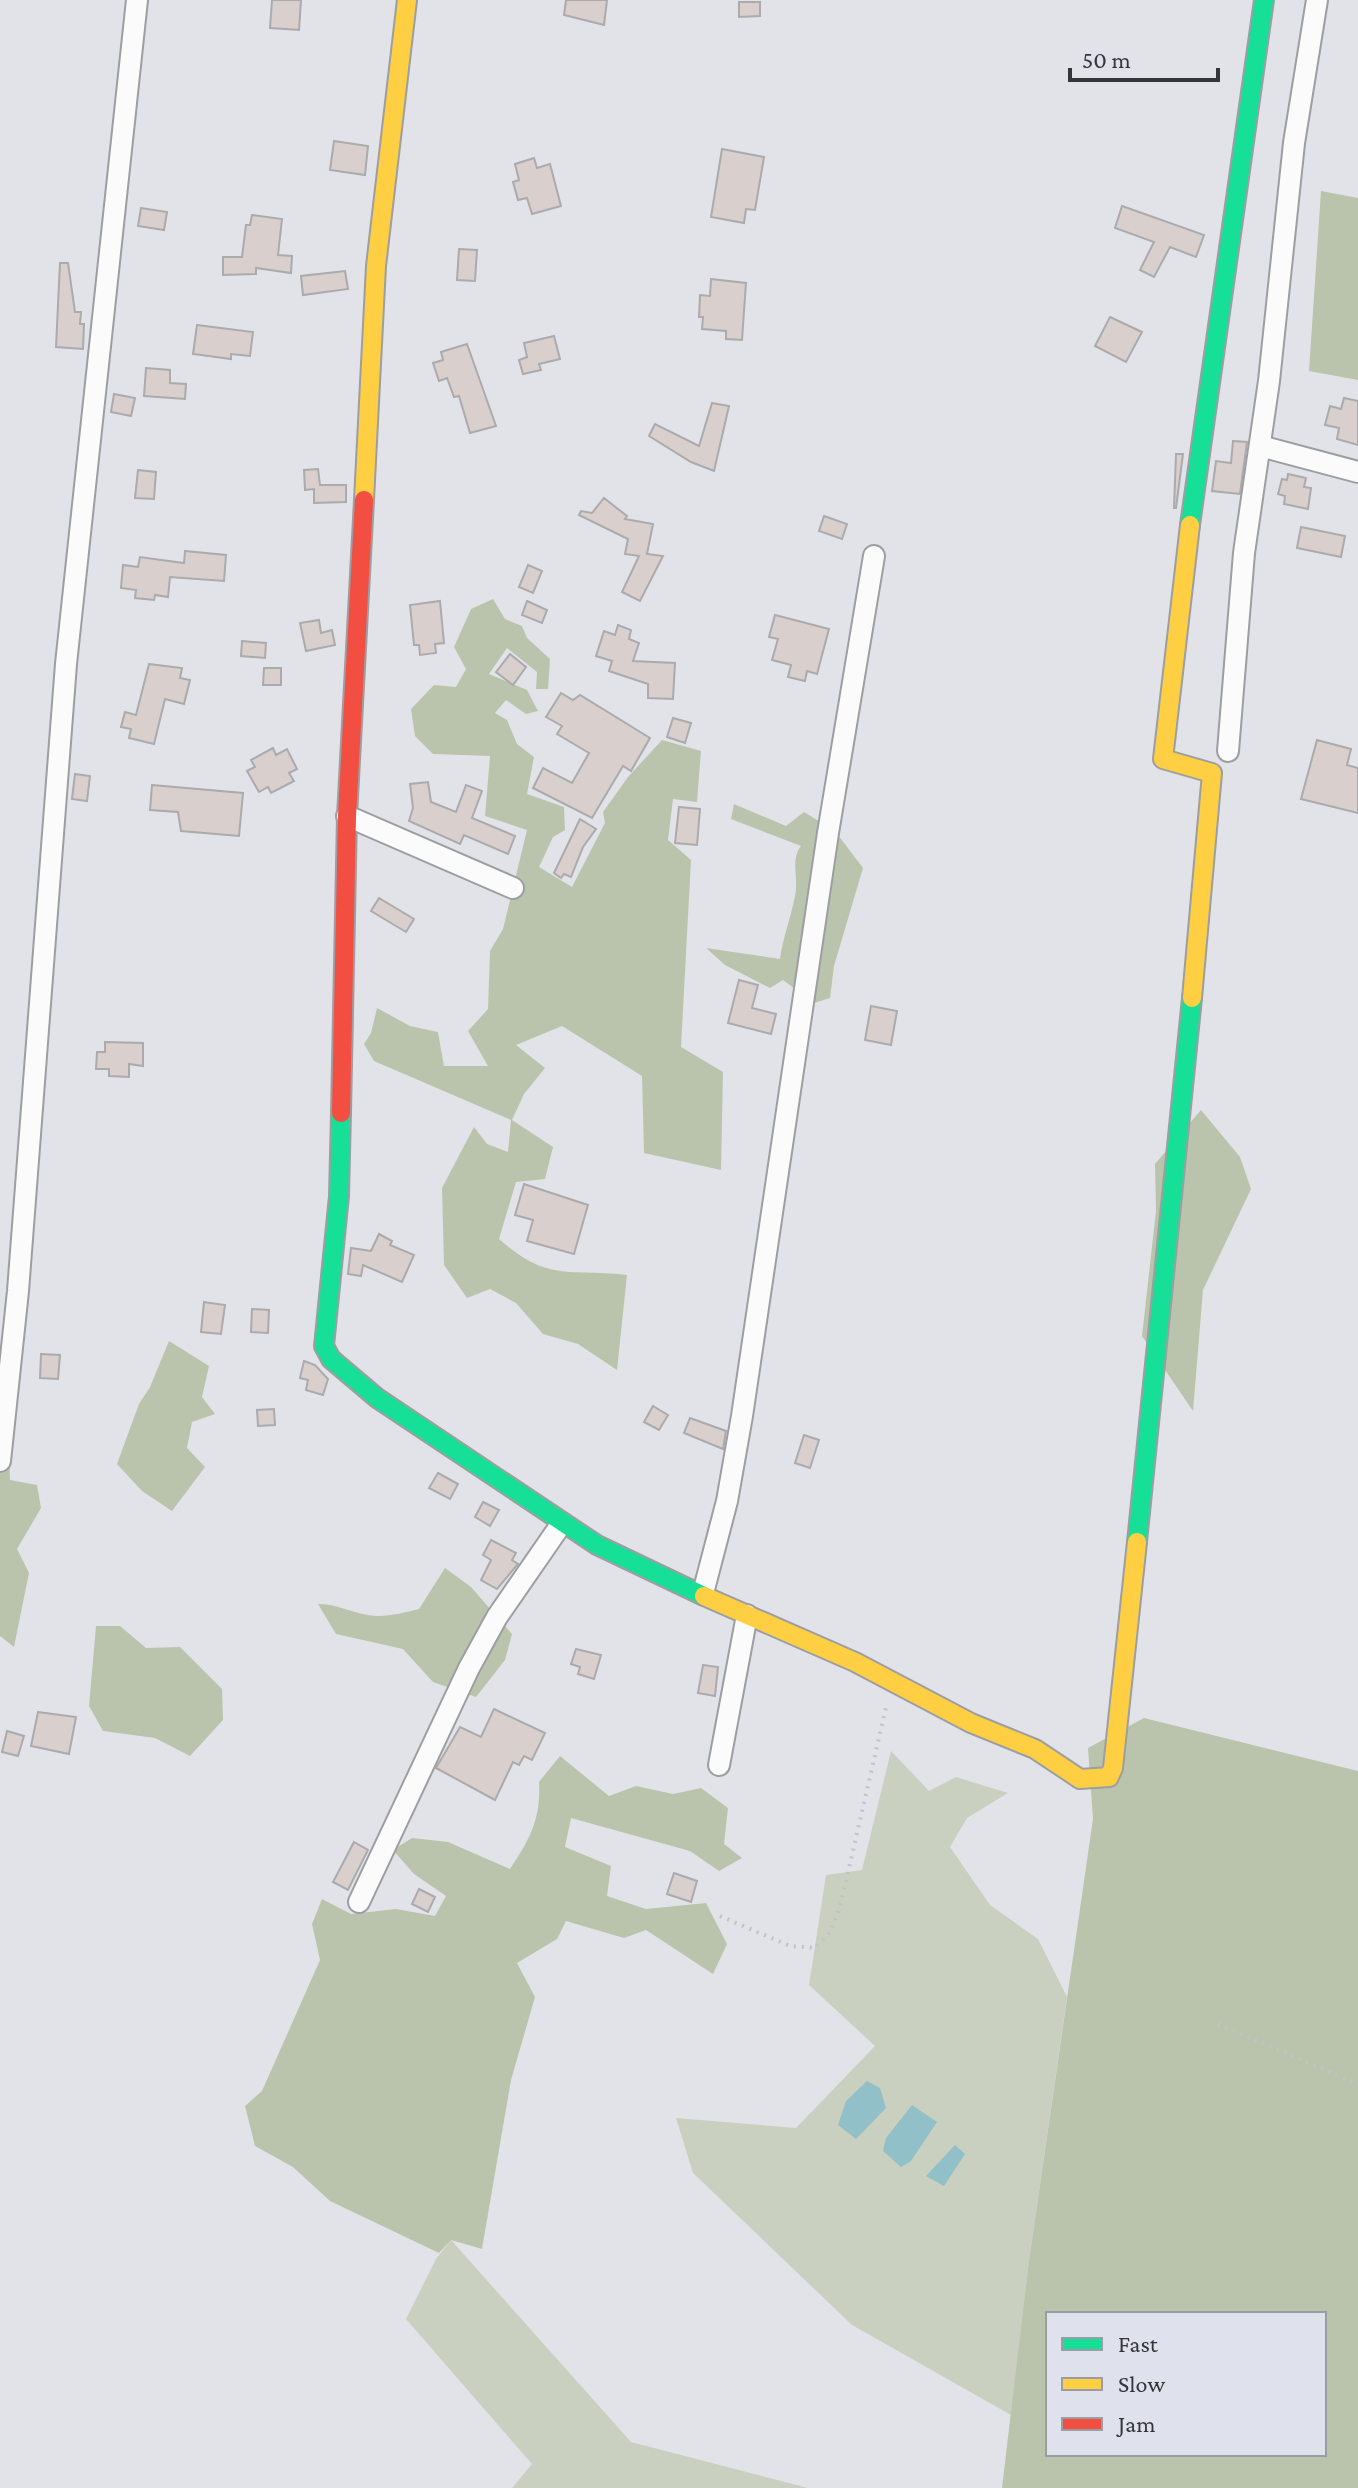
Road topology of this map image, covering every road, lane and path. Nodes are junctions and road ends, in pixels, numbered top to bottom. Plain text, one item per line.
1 (137, 0) edge
2 (407, 0) edge
3 (1264, 0) edge
4 (1317, 0) edge
5 (1260, 446) junction
6 (1358, 472) edge
7 (874, 556) dead end
8 (1228, 751) dead end
9 (347, 816) junction
10 (513, 888) dead end
11 (0, 1461) edge
12 (562, 1523) junction
13 (703, 1593) junction
14 (747, 1615) junction
15 (892, 1681) junction
16 (719, 1765) dead end
17 (359, 1902) dead end
18 (720, 1916) dead end
19 (1218, 2024) dead end
20 (1358, 2084) edge

1 - 11 street
2 - 9 street
3 - 15 street
4 - 5 street
5 - 6 street
5 - 8 street
7 - 13 street
9 - 10 street
9 - 12 street
12 - 13 street
12 - 17 street
13 - 14 street
14 - 15 street
14 - 16 street
15 - 18 path
19 - 20 path

